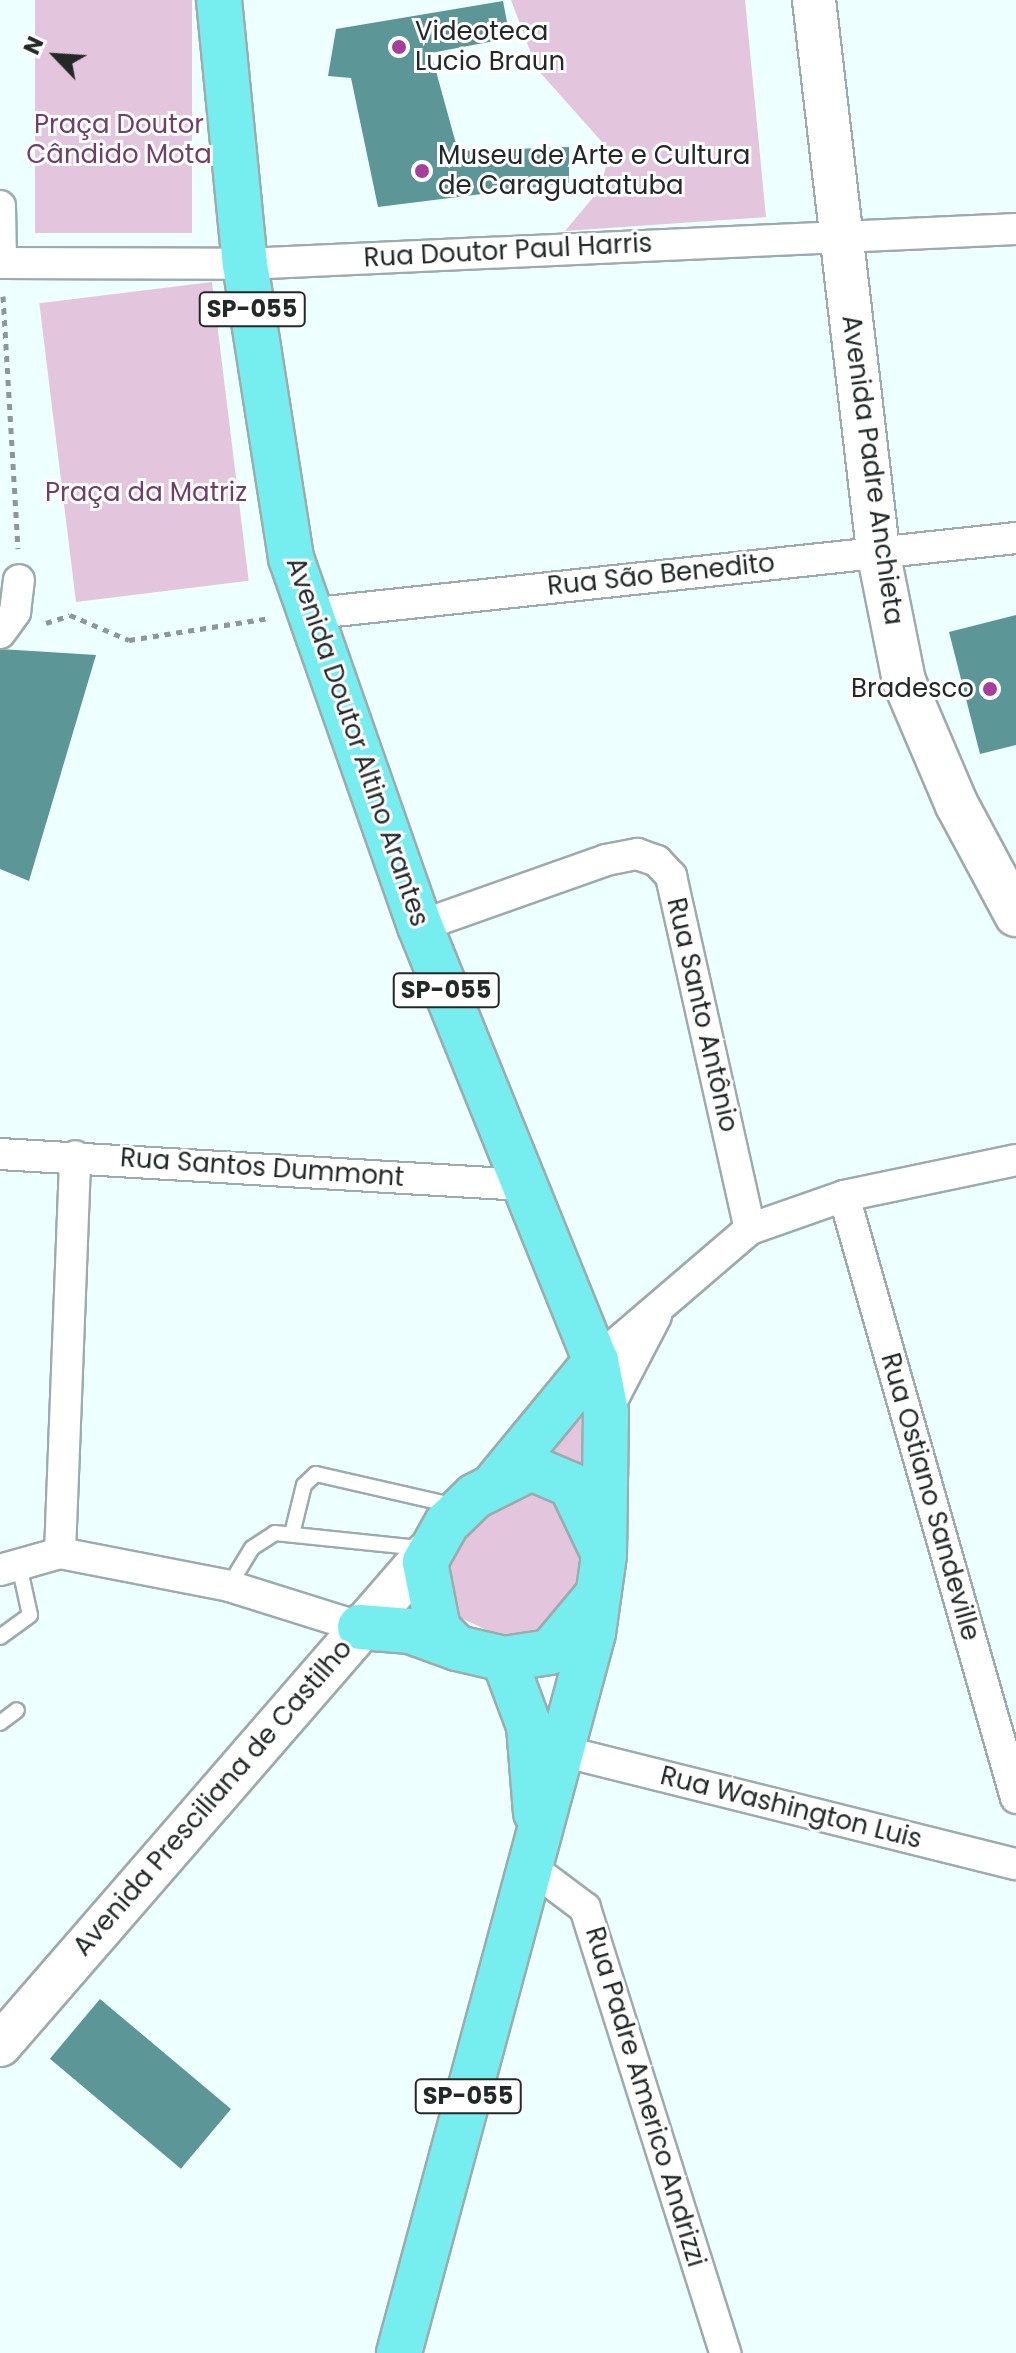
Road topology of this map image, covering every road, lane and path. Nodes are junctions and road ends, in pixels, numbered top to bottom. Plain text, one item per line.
1 (219, 0) edge
2 (814, 0) edge
3 (0, 206) edge
4 (1016, 229) edge
5 (841, 233) junction
6 (0, 263) edge
7 (245, 264) junction
8 (1016, 538) edge
9 (878, 551) junction
10 (19, 580) joint
11 (307, 614) junction
12 (1, 633) edge
13 (1016, 915) edge
14 (420, 926) junction
15 (0, 1154) edge
16 (75, 1156) junction
17 (1016, 1160) edge
18 (524, 1185) junction
19 (844, 1196) junction
20 (750, 1229) junction
21 (658, 1310) junction
22 (596, 1361) junction
23 (606, 1412) junction
24 (498, 1480) junction
25 (463, 1508) junction
26 (293, 1530) junction
27 (428, 1551) junction
28 (60, 1553) junction
29 (10, 1567) edge
30 (601, 1574) junction
31 (229, 1586) junction
32 (360, 1627) junction
33 (0, 1637) edge
34 (457, 1648) junction
35 (504, 1659) junction
36 (17, 1710) dead end
37 (0, 1723) edge
38 (566, 1752) junction
39 (1016, 1798) edge
40 (533, 1853) junction
41 (1016, 1864) edge
42 (0, 2045) edge
43 (399, 2353) edge
44 (725, 2353) edge

1 - 7 main road, Avenida Doutor Altino Arantes / SP-055
2 - 5 street, Avenida Padre Anchieta
3 - 6 street
4 - 5 street, Rua Doutor Paul Harris
5 - 7 street, Rua Doutor Paul Harris
5 - 9 street, Avenida Padre Anchieta
6 - 7 street, Rua Doutor Paul Harris
6 - 10 path
7 - 11 main road, Avenida Doutor Altino Arantes / SP-055
8 - 9 street, Rua São Benedito
9 - 11 street, Rua São Benedito
9 - 13 street, Avenida Padre Anchieta
10 - 12 street
11 - 12 path
11 - 14 main road, Avenida Doutor Altino Arantes / SP-055
14 - 18 main road, Avenida Doutor Altino Arantes / SP-055
14 - 20 street, Rua Santo Antônio
15 - 16 street, Rua Santos Dummont
16 - 18 street, Rua Santos Dummont
16 - 28 street
17 - 19 street
18 - 22 main road, Avenida Doutor Altino Arantes / SP-055
19 - 20 street
19 - 39 street, Rua Ostiano Sandeville
20 - 21 street
21 - 22 street
21 - 23 street
22 - 23 main road, SP-055
22 - 24 main road
23 - 30 main road, SP-055
24 - 25 main road
24 - 30 main road
25 - 26 lane
25 - 27 main road
26 - 27 lane
26 - 31 lane
27 - 32 street, Avenida Presciliana de Castilho
27 - 34 main road
28 - 29 street
28 - 31 street
29 - 33 lane
30 - 35 main road
30 - 38 main road, SP-055
31 - 32 street
32 - 34 main road
32 - 42 street, Avenida Presciliana de Castilho
34 - 35 main road
35 - 40 main road, SP-055
36 - 37 lane
38 - 40 main road, SP-055
38 - 41 street, Rua Washington Luis
40 - 43 main road, SP-055
40 - 44 street, Rua Padre Americo Andrizzi

